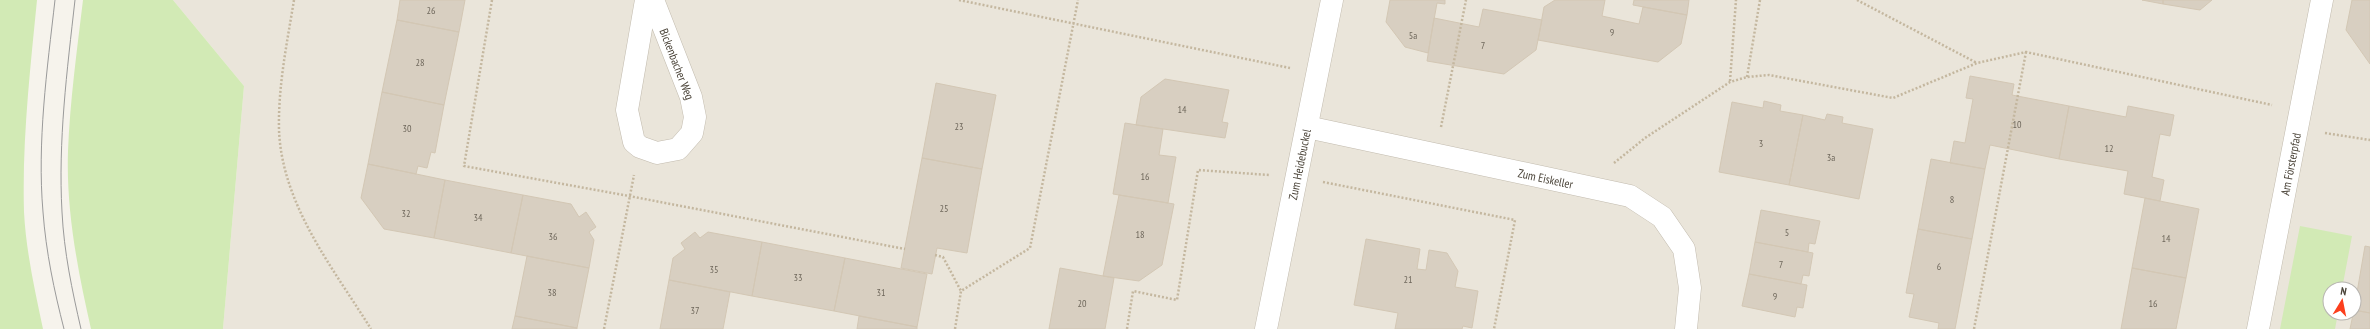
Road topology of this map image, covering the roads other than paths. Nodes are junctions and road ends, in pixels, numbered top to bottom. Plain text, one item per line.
1 (646, 0) edge
2 (653, 0) edge
3 (1332, 0) edge
4 (2322, 0) edge
5 (1307, 127) junction
6 (1266, 329) edge
7 (1686, 329) edge
8 (2258, 329) edge

1 - 2 street, Bickenbacher Weg
3 - 5 street, Zum Heidebuckel
4 - 8 street, Am Försterpfad
5 - 6 street, Zum Heidebuckel
5 - 7 street, Zum Eiskeller

